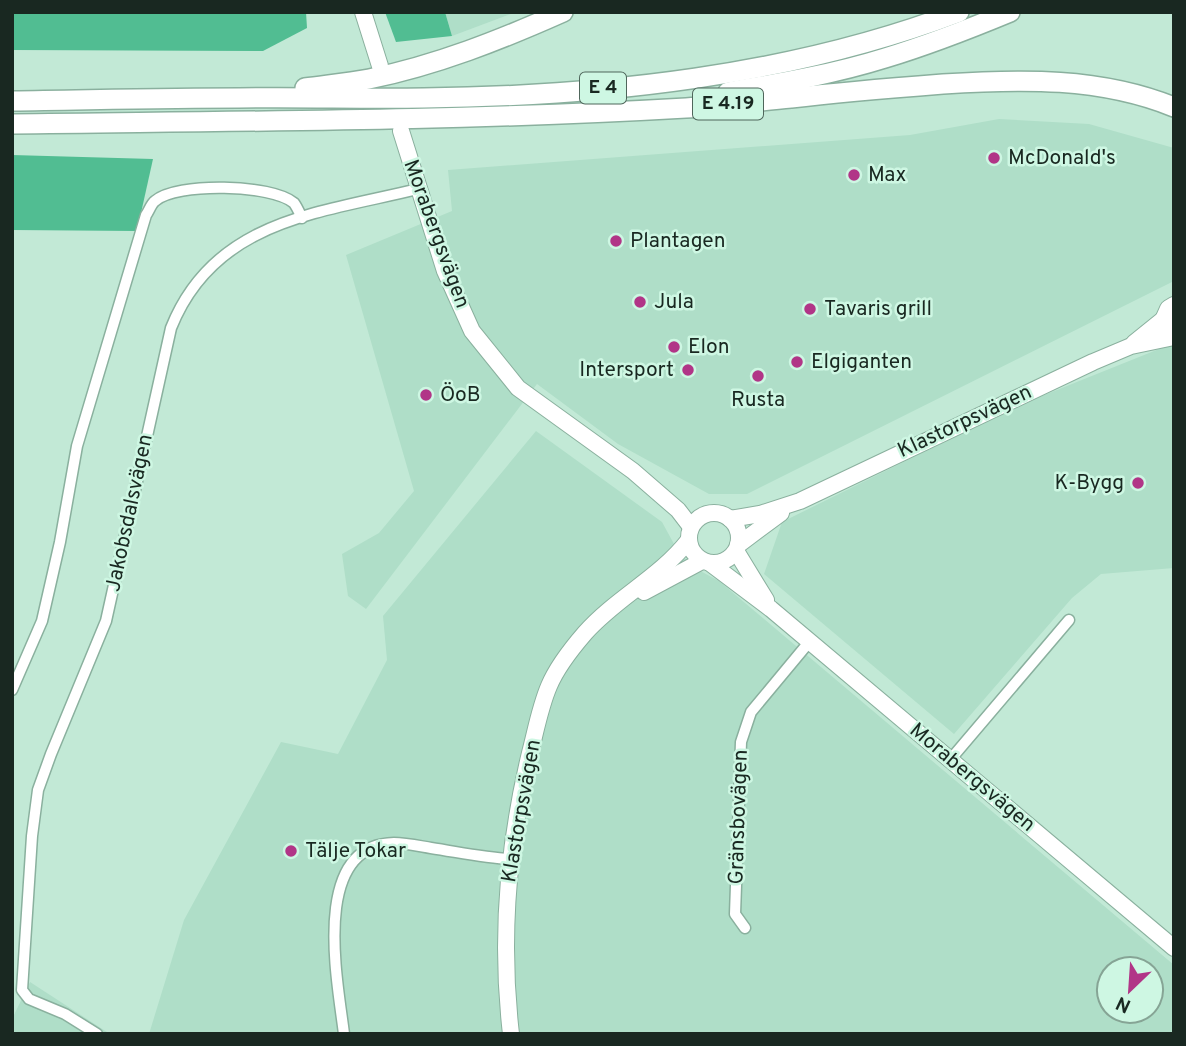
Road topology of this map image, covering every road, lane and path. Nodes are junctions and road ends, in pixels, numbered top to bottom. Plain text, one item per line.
1 (363, 12) edge
2 (563, 12) edge
3 (959, 12) edge
4 (1010, 12) edge
5 (380, 66) dead end
6 (238, 98) junction
7 (12, 101) edge
8 (1174, 107) edge
9 (533, 115) junction
10 (12, 124) edge
11 (401, 131) dead end
12 (418, 189) junction
13 (302, 218) junction
14 (1169, 312) edge
15 (1174, 336) edge
16 (1131, 346) junction
17 (633, 471) junction
18 (800, 500) junction
19 (712, 513) junction
20 (730, 519) junction
21 (690, 534) junction
22 (737, 548) junction
23 (706, 562) junction
24 (771, 608) junction
25 (608, 611) junction
26 (1069, 620) dead end
27 (810, 641) junction
28 (12, 690) edge
29 (950, 760) junction
30 (511, 859) junction
31 (745, 928) dead end
32 (1172, 943) edge
33 (97, 1034) edge
34 (344, 1034) edge
35 (511, 1034) edge

1 - 5 street
2 - 6 highway
3 - 6 highway, E 4
4 - 9 highway, E 4
6 - 7 highway, E 4
8 - 9 highway, E 4.19
9 - 10 highway, E 4
11 - 12 street, Morabergsvägen
12 - 13 street, Jakobsdalsvägen
12 - 17 street, Morabergsvägen
13 - 28 street
13 - 33 street, Jakobsdalsvägen
14 - 15 main road
14 - 16 street, Klastorpsvägen
15 - 16 street, Klastorpsvägen
16 - 18 street, Klastorpsvägen
17 - 19 street, Morabergsvägen
17 - 21 street, Morabergsvägen
18 - 20 street, Klastorpsvägen
18 - 22 street, Klastorpsvägen
19 - 20 street
19 - 21 street
20 - 22 street
21 - 23 street
21 - 25 street, Klastorpsvägen
22 - 23 street
22 - 24 street, Morabergsvägen
23 - 24 street, Morabergsvägen
23 - 25 street, Klastorpsvägen
24 - 27 street, Morabergsvägen
25 - 30 street, Klastorpsvägen
26 - 29 street
27 - 29 street, Morabergsvägen
27 - 31 street, Gränsbovägen
29 - 32 street, Morabergsvägen
30 - 34 street
30 - 35 street, Klastorpsvägen

